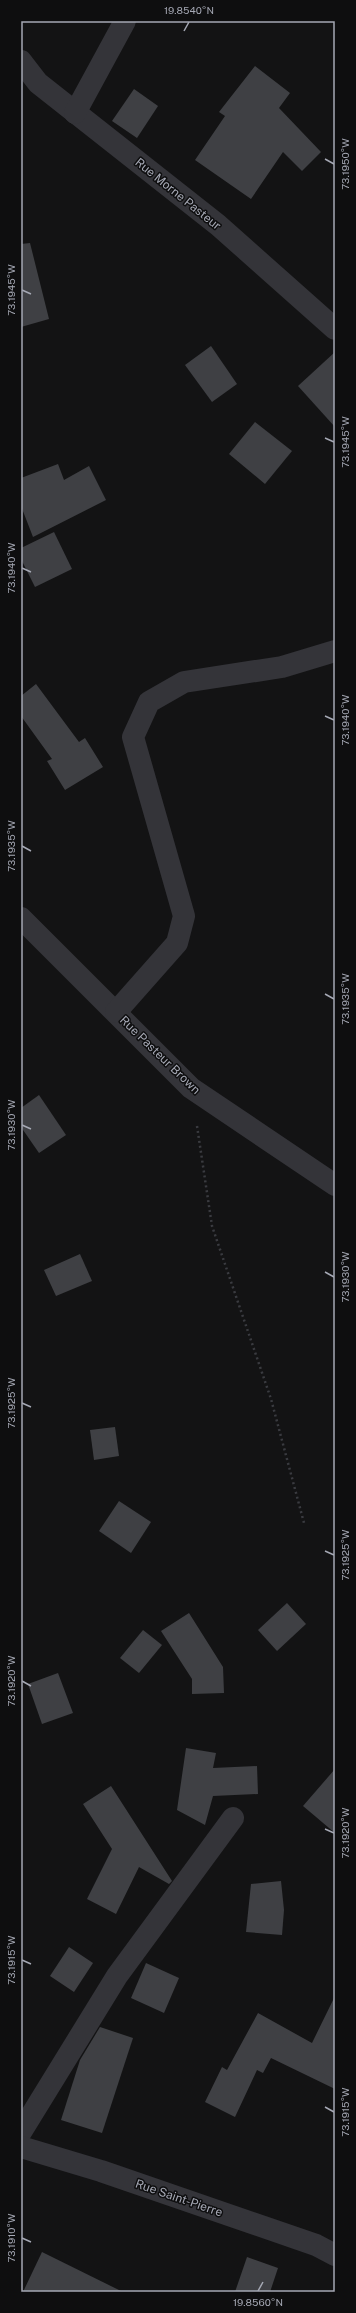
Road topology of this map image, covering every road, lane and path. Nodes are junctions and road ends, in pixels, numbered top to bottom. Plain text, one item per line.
1 (125, 21) edge
2 (21, 61) edge
3 (76, 113) junction
4 (335, 329) edge
5 (335, 651) edge
6 (21, 918) edge
7 (116, 1012) junction
8 (191, 1088) junction
9 (335, 1185) edge
10 (304, 1523) dead end
11 (233, 1818) dead end
12 (21, 2132) edge
13 (21, 2147) edge
14 (335, 2255) edge

1 - 3 street
2 - 3 street, Rue Morne Pasteur
3 - 4 street, Rue Morne Pasteur
5 - 7 street
6 - 7 street, Rue Pasteur Brown
7 - 8 street, Rue Pasteur Brown
8 - 9 street, Rue Pasteur Brown
8 - 10 path
11 - 12 street
13 - 14 street, Rue Saint-Pierre

